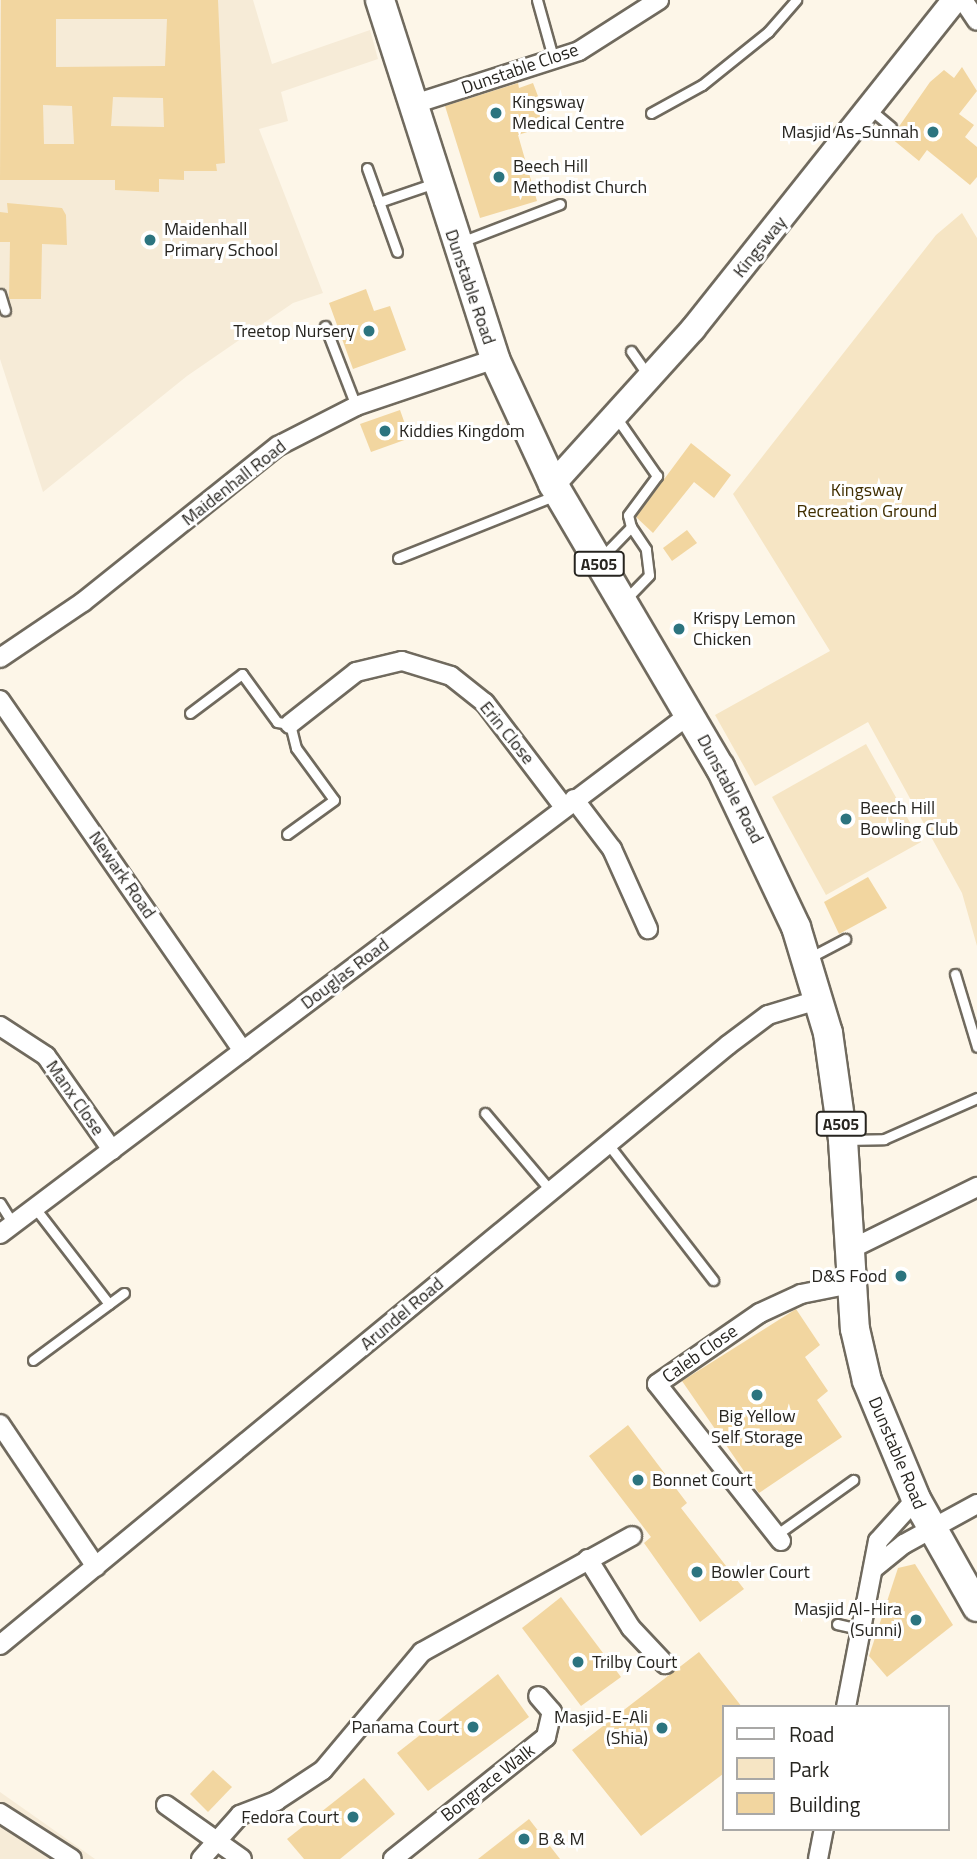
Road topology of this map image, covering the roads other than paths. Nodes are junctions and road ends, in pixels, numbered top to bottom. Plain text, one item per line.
1 (380, 0) edge
2 (537, 0) edge
3 (659, 0) edge
4 (796, 0) edge
5 (955, 0) edge
6 (963, 0) edge
7 (977, 21) edge
8 (554, 61) junction
9 (411, 105) junction
10 (871, 110) junction
11 (651, 113) dead end
12 (891, 127) dead end
13 (367, 168) dead end
14 (435, 183) junction
15 (379, 202) junction
16 (560, 204) dead end
17 (456, 244) junction
18 (397, 252) dead end
19 (0, 293) edge
20 (5, 310) dead end
21 (325, 326) dead end
22 (631, 351) dead end
23 (495, 359) junction
24 (650, 379) junction
25 (356, 407) junction
26 (616, 417) junction
27 (556, 489) junction
28 (631, 527) junction
29 (398, 558) dead end
30 (598, 561) junction
31 (622, 603) junction
32 (0, 658) edge
33 (0, 700) edge
34 (190, 713) dead end
35 (690, 714) junction
36 (290, 724) junction
37 (569, 803) junction
38 (287, 834) dead end
39 (648, 929) dead end
40 (845, 939) dead end
41 (807, 959) junction
42 (955, 974) dead end
43 (814, 1001) junction
44 (0, 1026) edge
45 (977, 1047) edge
46 (243, 1051) junction
47 (977, 1098) edge
48 (485, 1113) dead end
49 (844, 1140) junction
50 (608, 1144) junction
51 (112, 1150) junction
52 (977, 1187) edge
53 (551, 1191) junction
54 (0, 1203) edge
55 (35, 1208) junction
56 (7, 1229) edge
57 (849, 1251) junction
58 (713, 1280) dead end
59 (851, 1284) junction
60 (124, 1293) dead end
61 (109, 1304) junction
62 (33, 1360) dead end
63 (0, 1423) edge
64 (853, 1480) dead end
65 (916, 1499) junction
66 (977, 1504) edge
67 (932, 1532) junction
68 (632, 1536) dead end
69 (779, 1538) joint
70 (588, 1559) junction
71 (96, 1567) junction
72 (873, 1569) junction
73 (977, 1607) edge
74 (836, 1624) dead end
75 (859, 1629) junction
76 (0, 1645) edge
77 (665, 1664) dead end
78 (538, 1696) dead end
79 (846, 1705) edge
80 (166, 1805) dead end
81 (0, 1813) edge
82 (824, 1831) edge
83 (218, 1841) junction
84 (72, 1859) edge
85 (201, 1859) edge
86 (242, 1859) edge
87 (393, 1859) edge
88 (818, 1859) edge

1 - 9 main road, Dunstable Road / A505
2 - 8 lane
3 - 8 street, Dunstable Close
4 - 11 lane
5 - 10 street, Kingsway
6 - 7 street
8 - 9 street, Dunstable Close
9 - 14 main road, Dunstable Road / A505
10 - 12 lane
10 - 24 street, Kingsway
13 - 15 lane
14 - 15 lane
14 - 17 main road, Dunstable Road / A505
15 - 18 lane
16 - 17 lane
17 - 23 main road, Dunstable Road / A505
19 - 20 lane
21 - 25 lane
22 - 24 lane
23 - 25 street, Maidenhall Road
23 - 27 main road, Dunstable Road / A505
24 - 26 street, Kingsway
25 - 32 street, Maidenhall Road
26 - 27 street, Kingsway
26 - 28 lane
27 - 29 lane
27 - 30 main road, Dunstable Road / A505
28 - 30 lane
28 - 31 lane
30 - 31 main road, Dunstable Road / A505
31 - 35 main road, Dunstable Road / A505
33 - 46 street, Newark Road
34 - 36 lane
35 - 37 street, Douglas Road
35 - 41 main road, Dunstable Road / A505
36 - 37 street, Erin Close
36 - 38 lane
37 - 39 street, Erin Close
37 - 46 street, Douglas Road
40 - 41 lane
41 - 43 main road, Dunstable Road / A505
42 - 45 lane
43 - 49 main road, Dunstable Road / A505
43 - 50 street, Arundel Road
44 - 51 street, Manx Close
46 - 51 street, Douglas Road
47 - 49 lane
48 - 53 lane
49 - 57 main road, Dunstable Road / A505
50 - 53 street, Arundel Road
50 - 58 lane
51 - 55 street, Douglas Road
52 - 57 street
53 - 71 street, Arundel Road
54 - 56 lane
55 - 56 street, Douglas Road
55 - 61 lane
57 - 59 main road, Dunstable Road / A505
59 - 65 main road, Dunstable Road / A505
59 - 69 street, Caleb Close
60 - 61 lane
61 - 62 lane
63 - 71 street
64 - 69 lane
65 - 67 main road, Dunstable Road / A505
65 - 72 street
66 - 67 street
67 - 72 street
67 - 73 main road, Dunstable Road / A505
68 - 70 street
70 - 77 street
70 - 83 street
71 - 76 street, Arundel Road
72 - 75 street
74 - 75 lane
75 - 79 street
78 - 87 street, Bongrace Walk
80 - 83 street
81 - 84 street
82 - 88 street
83 - 85 street
83 - 86 street

